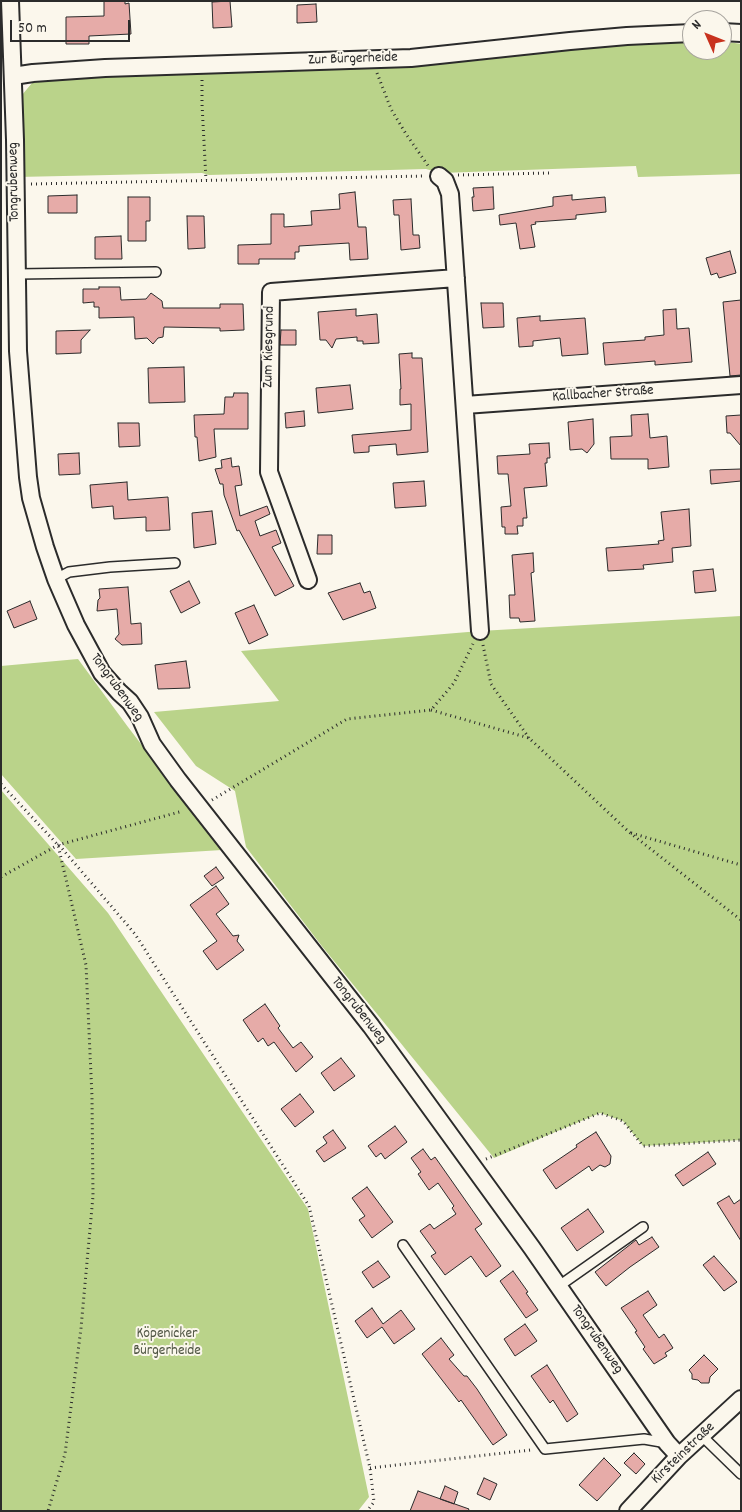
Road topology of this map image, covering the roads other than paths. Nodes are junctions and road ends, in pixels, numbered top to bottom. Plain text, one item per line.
1 (10, 1) edge
2 (682, 33) edge
3 (13, 76) junction
4 (439, 176) road end
5 (156, 272) dead end
6 (17, 274) junction
7 (456, 278) junction
8 (741, 385) edge
9 (465, 405) junction
10 (175, 564) dead end
11 (56, 579) junction
12 (308, 580) dead end
13 (480, 631) road end
14 (643, 1227) dead end
15 (404, 1245) dead end
16 (559, 1286) junction
17 (741, 1399) edge
18 (702, 1436) junction
19 (667, 1443) junction
20 (679, 1456) junction
21 (741, 1474) edge
22 (628, 1511) edge

1 - 3 street, Tongrubenweg
2 - 3 street, Zur Bürgerheide
3 - 6 street, Tongrubenweg
4 - 7 street
5 - 6 lane
6 - 11 street, Tongrubenweg
7 - 9 street
7 - 12 street, Zum Kiesgrund
8 - 9 street, Kallbacher Straße
9 - 13 street
10 - 11 lane
11 - 16 street, Tongrubenweg
14 - 16 lane
15 - 19 lane
16 - 19 street, Tongrubenweg
17 - 18 street, Kirsteinstraße
18 - 20 street, Kirsteinstraße
18 - 21 lane
19 - 20 street, Tongrubenweg
20 - 22 street, Kirsteinstraße

